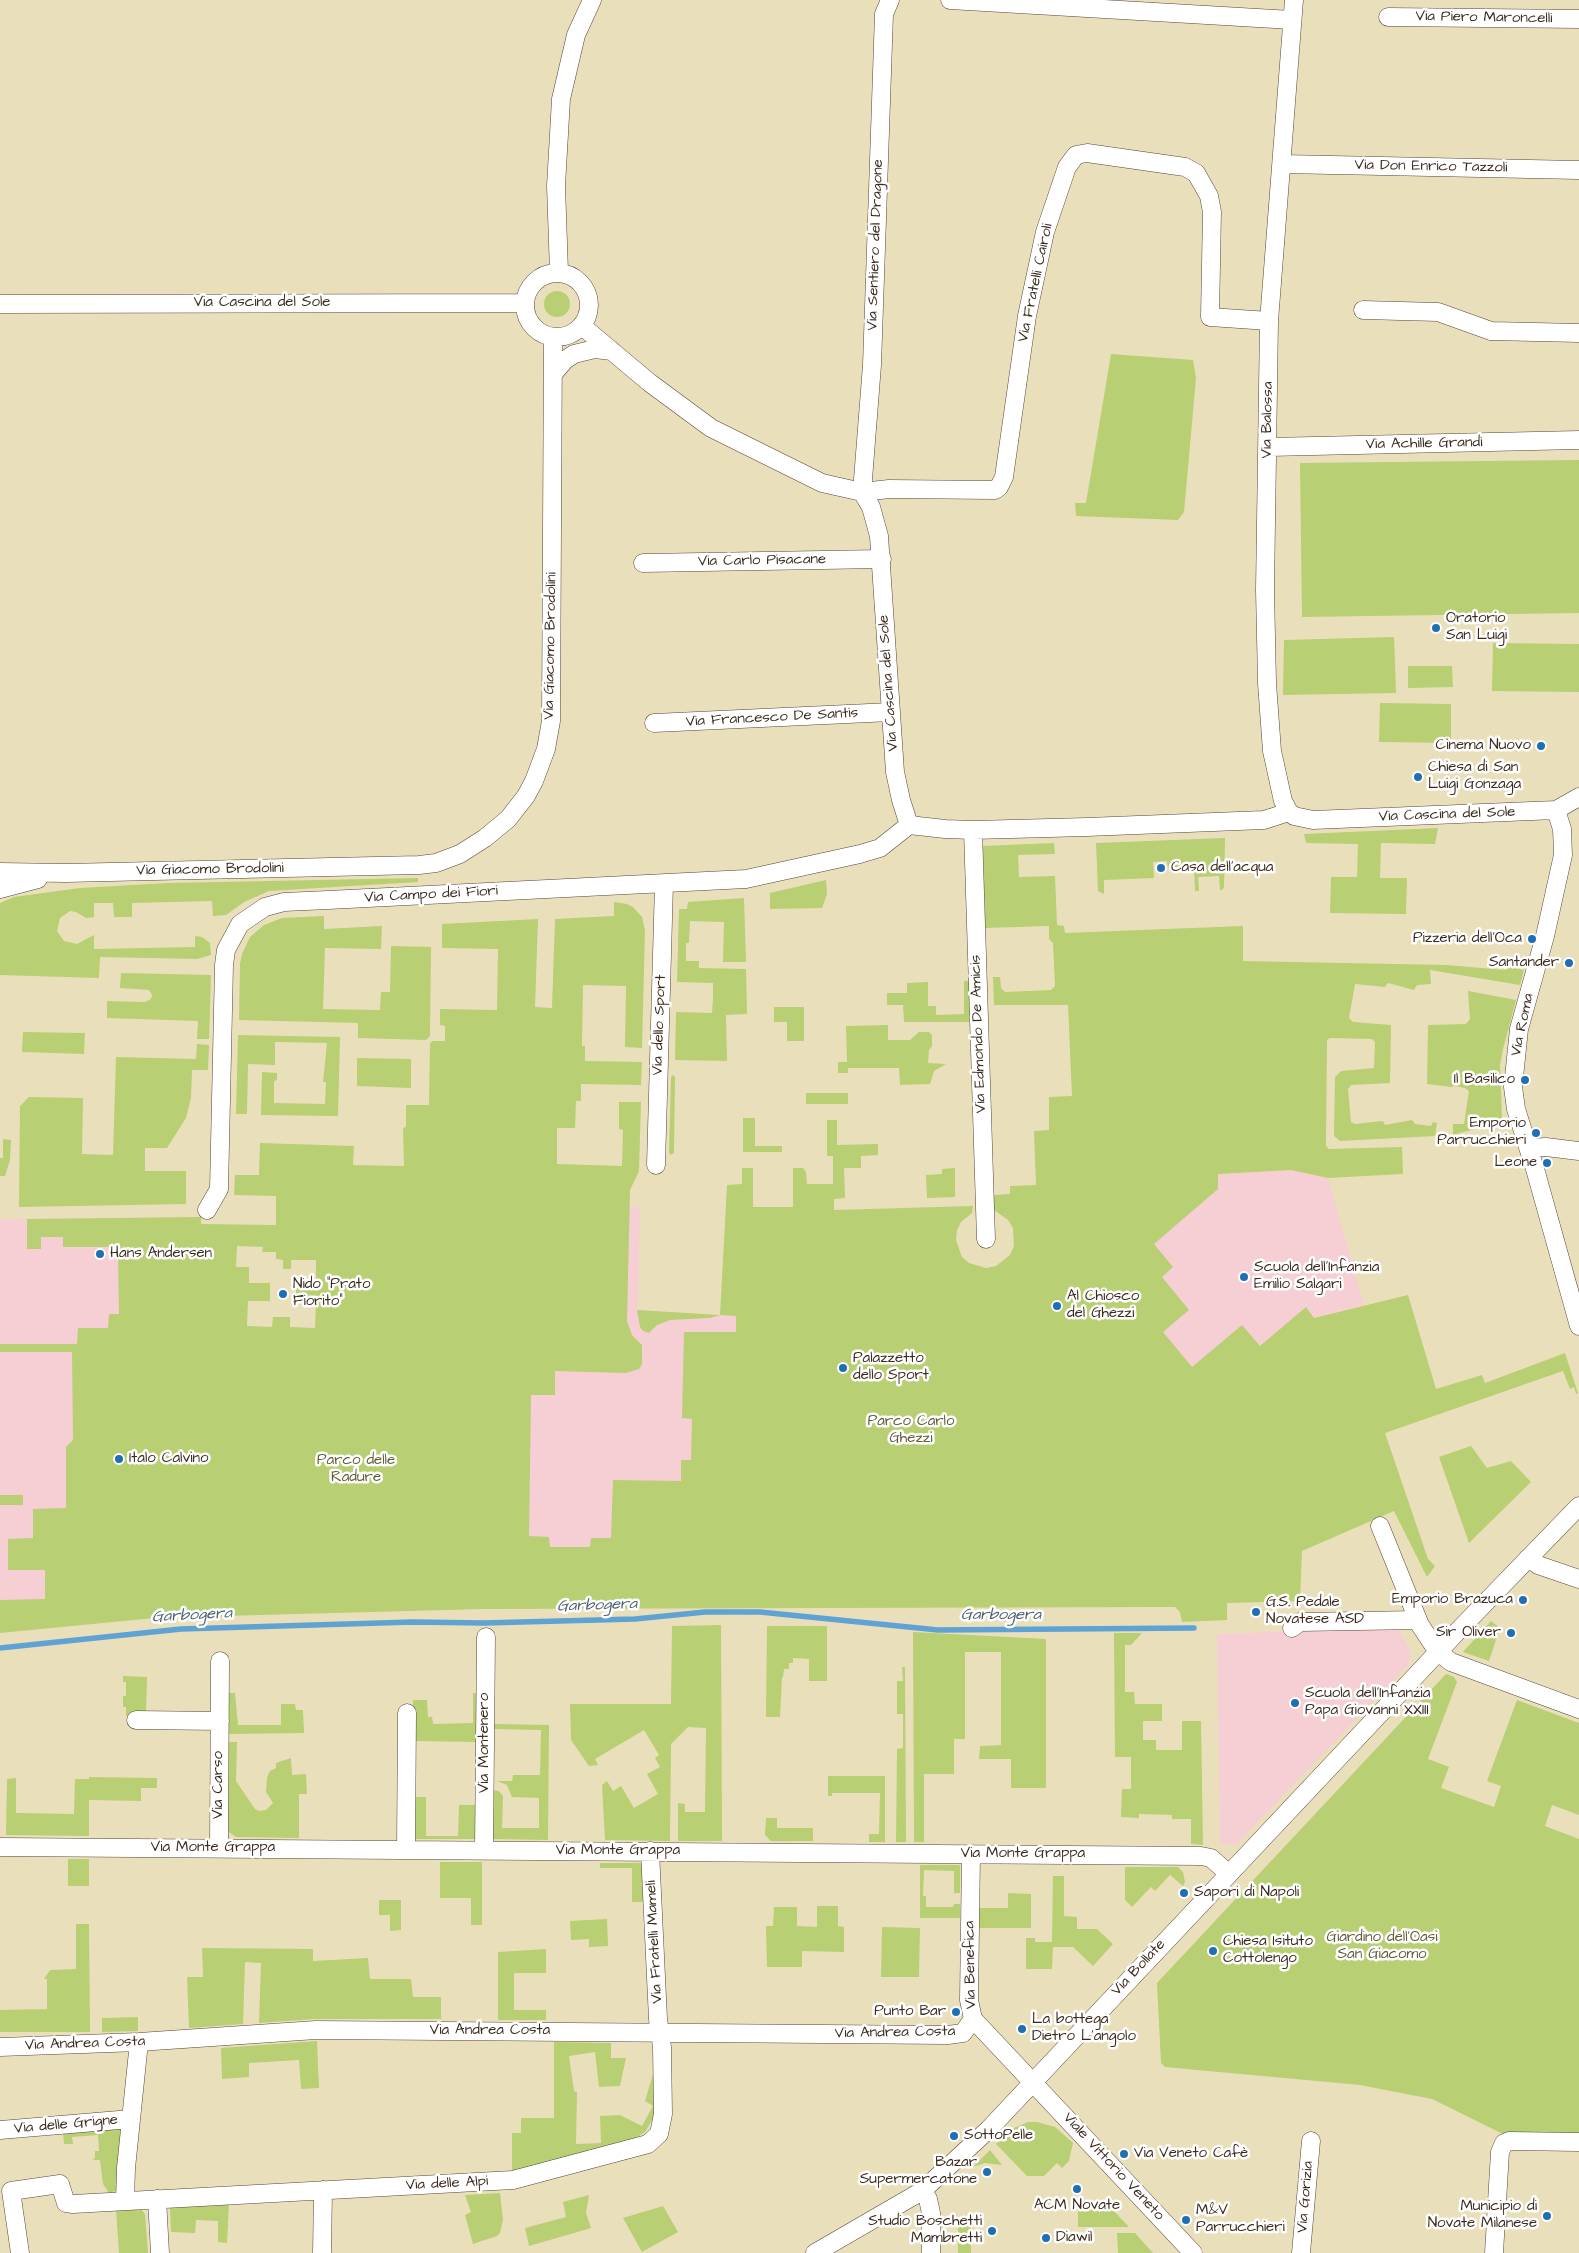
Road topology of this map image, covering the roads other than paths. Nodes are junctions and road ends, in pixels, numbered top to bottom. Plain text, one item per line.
1 (592, 0) edge
2 (890, 0) edge
3 (950, 0) edge
4 (1294, 0) edge
5 (1388, 17) dead end
6 (1579, 19) edge
7 (1292, 20) junction
8 (1282, 164) junction
9 (1579, 170) edge
10 (559, 272) junction
11 (524, 303) junction
12 (0, 304) edge
13 (1363, 310) dead end
14 (1269, 321) junction
15 (582, 326) junction
16 (1579, 333) edge
17 (553, 337) junction
18 (612, 351) junction
19 (553, 374) junction
20 (1579, 440) edge
21 (1268, 447) junction
22 (862, 492) junction
23 (882, 559) junction
24 (643, 564) dead end
25 (891, 712) junction
26 (654, 723) dead end
27 (1579, 798) edge
28 (1556, 810) junction
29 (1289, 812) junction
30 (909, 825) junction
31 (974, 830) junction
32 (0, 872) edge
33 (66, 873) junction
34 (664, 884) junction
35 (0, 889) edge
36 (1528, 1148) junction
37 (1579, 1151) edge
38 (656, 1165) dead end
39 (207, 1210) dead end
40 (986, 1239) dead end
41 (1579, 1326) edge
42 (1579, 1506) edge
43 (1380, 1526) dead end
44 (1528, 1558) junction
45 (1579, 1579) edge
46 (1418, 1620) junction
47 (1292, 1628) dead end
48 (486, 1636) dead end
49 (1438, 1652) junction
50 (220, 1661) dead end
51 (1579, 1709) edge
52 (407, 1712) dead end
53 (136, 1720) dead end
54 (220, 1721) junction
55 (0, 1847) edge
56 (219, 1848) junction
57 (406, 1850) junction
58 (484, 1850) junction
59 (650, 1851) junction
60 (971, 1854) junction
61 (1229, 1874) junction
62 (973, 2019) junction
63 (660, 2033) junction
64 (139, 2042) junction
65 (0, 2047) edge
66 (1034, 2081) junction
67 (132, 2119) junction
68 (0, 2130) edge
69 (1311, 2141) dead end
70 (1579, 2142) edge
71 (323, 2190) junction
72 (922, 2190) junction
73 (5, 2191) edge
74 (157, 2199) junction
75 (125, 2201) junction
76 (20, 2253) edge
77 (160, 2253) edge
78 (322, 2253) edge
79 (815, 2253) edge
80 (931, 2253) edge
81 (1193, 2253) edge
82 (1300, 2253) edge
83 (1494, 2253) edge

1 - 10 street
2 - 22 street, Via Sentiero del Dragone
3 - 7 street
4 - 7 street, Via Balossa
5 - 6 street, Via Piero Maroncelli
7 - 8 street, Via Balossa
8 - 9 street, Via Don Enrico Tazzoli
8 - 14 street, Via Balossa
10 - 11 street
10 - 15 street
11 - 12 street, Via Cascina del Sole
11 - 17 street
13 - 16 street
14 - 21 street, Via Balossa
14 - 22 street, Via Fratelli Cairoli
15 - 17 street
15 - 18 street
17 - 19 street, Via Giacomo Brodolini
18 - 19 street
18 - 22 street
19 - 33 street, Via Giacomo Brodolini
20 - 21 street, Via Achille Grandi
21 - 29 street, Via Balossa
22 - 23 street, Via Cascina del Sole
23 - 24 street, Via Carlo Pisacane
23 - 25 street, Via Cascina del Sole
25 - 26 street, Via Francesco De Santis
25 - 30 street, Via Cascina del Sole
27 - 28 street, Via Cascina del Sole
28 - 29 street, Via Cascina del Sole
28 - 36 street, Via Roma
29 - 31 street
30 - 31 street
30 - 34 street, Via Campo dei Fiori
31 - 40 street, Via Edmondo De Amicis
32 - 33 street, Via Giacomo Brodolini
33 - 35 street, Via Giacomo Brodolini
34 - 38 street, Via dello Sport
34 - 39 street, Via Campo dei Fiori
36 - 37 street
36 - 41 street, Via Roma
42 - 44 street, Via Bollate
43 - 46 street
44 - 45 street
44 - 49 street, Via Bollate
46 - 47 street
46 - 49 street
48 - 58 street, Via Montenero
49 - 51 street
49 - 61 street, Via Bollate
50 - 54 street, Via Carso
52 - 57 street
53 - 54 street
54 - 56 street, Via Carso
55 - 56 street, Via Monte Grappa
56 - 57 street, Via Monte Grappa
57 - 58 street, Via Monte Grappa
58 - 59 street, Via Monte Grappa
59 - 60 street, Via Monte Grappa
59 - 63 street, Via Fratelli Mameli
60 - 61 street, Via Monte Grappa
60 - 62 street, Via Benefica
61 - 66 street, Via Bollate
62 - 63 street, Via Andrea Costa
62 - 66 street, Via Benefica
63 - 64 street, Via Andrea Costa
63 - 71 street, Via delle Alpi
64 - 65 street, Via Andrea Costa
64 - 67 street
66 - 72 street, Via Bollate
66 - 81 street, Viale Vittorio Veneto
67 - 68 street, Via delle Grigne
67 - 75 street
69 - 82 street, Via Gorizia
70 - 83 street
71 - 74 street, Via delle Alpi
71 - 78 street
72 - 79 street, Via Bollate
72 - 80 street
73 - 75 street, Via delle Alpi
73 - 76 street
74 - 75 street, Via delle Alpi
74 - 77 street

